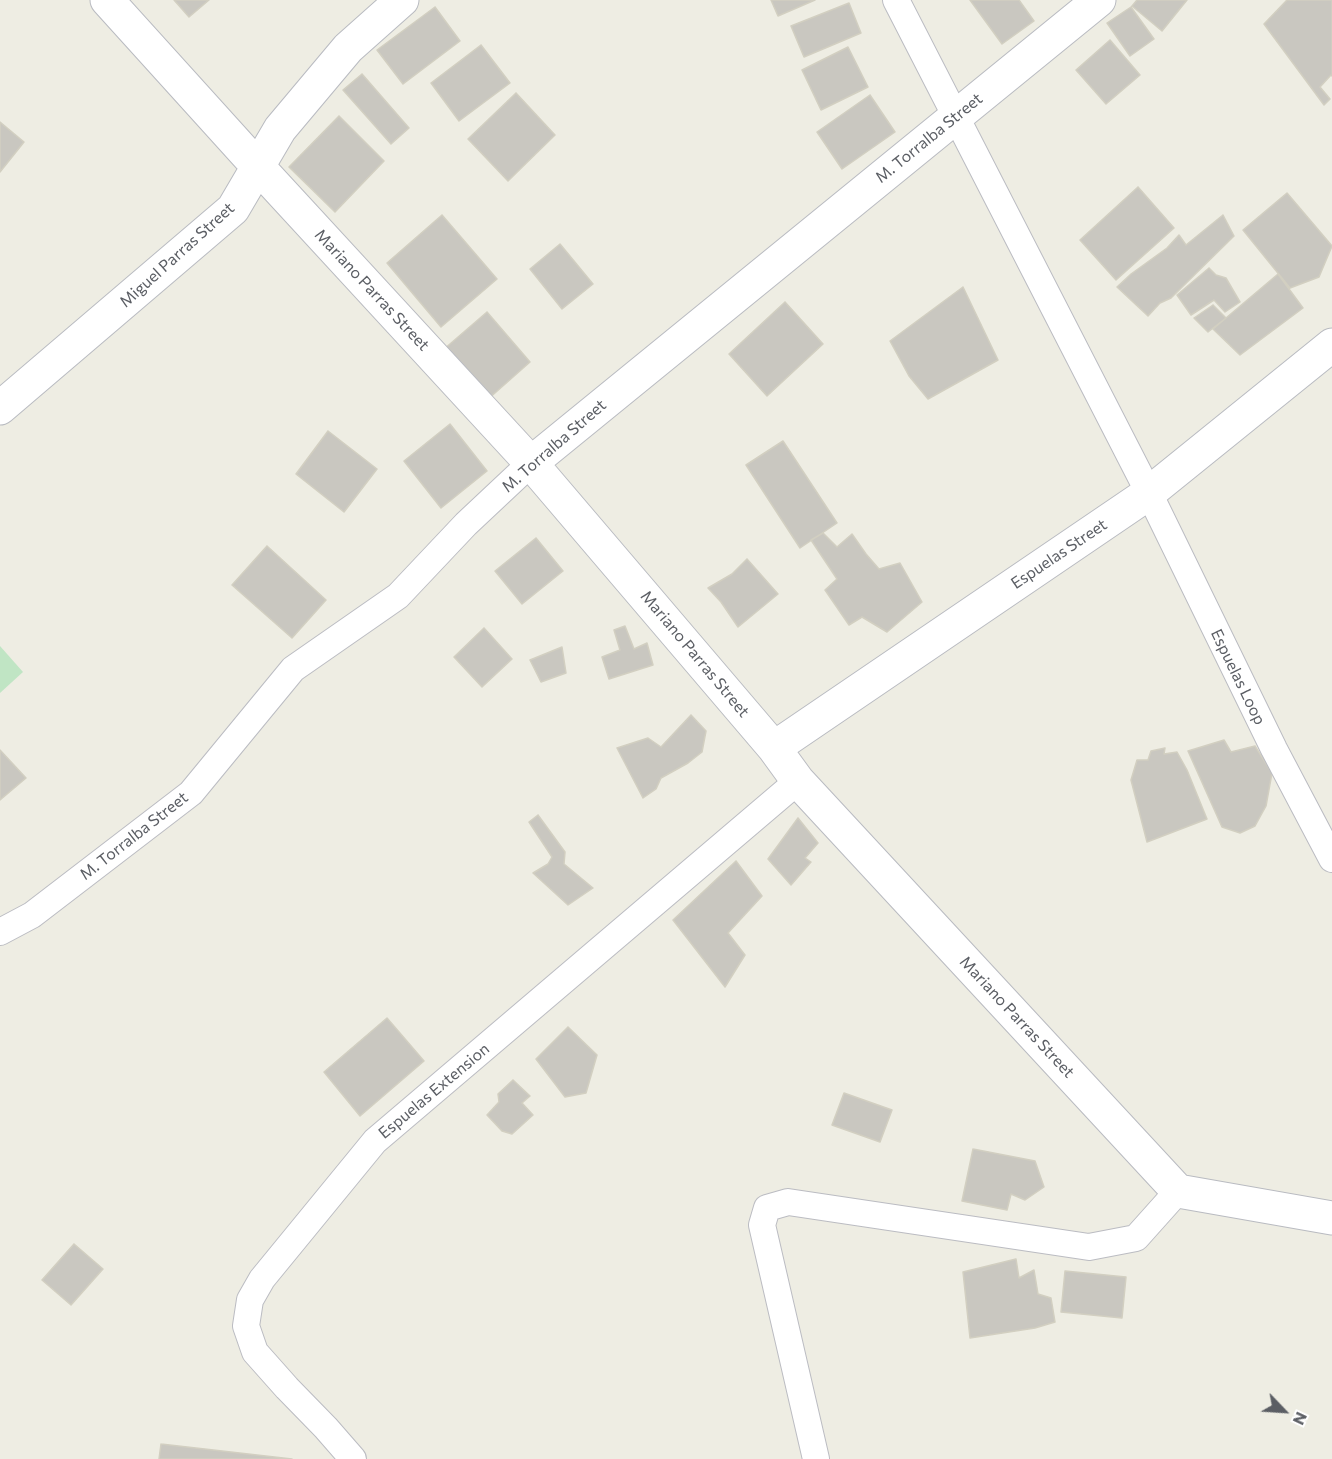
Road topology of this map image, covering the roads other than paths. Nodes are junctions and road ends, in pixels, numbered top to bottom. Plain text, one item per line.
1 (107, 0) edge
2 (402, 0) edge
3 (896, 0) edge
4 (1099, 0) edge
5 (956, 116) junction
6 (258, 166) junction
7 (1332, 345) edge
8 (0, 408) edge
9 (531, 463) junction
10 (1149, 493) junction
11 (774, 748) junction
12 (798, 781) junction
13 (1332, 859) edge
14 (0, 932) edge
15 (1178, 1191) junction
16 (1332, 1218) edge
17 (353, 1459) edge
18 (816, 1459) edge

1 - 6 street, Mariano Parras Street
2 - 6 street, Miguel Parras Street
3 - 5 street, Espuelas Loop
4 - 5 street, M. Torralba Street
5 - 9 street, M. Torralba Street
5 - 10 street, Espuelas Loop
6 - 8 street, Miguel Parras Street
6 - 9 street, Mariano Parras Street
7 - 10 street, Espuelas Street
9 - 11 street, Mariano Parras Street
9 - 14 street, M. Torralba Street
10 - 11 street, Espuelas Street
10 - 13 street, Espuelas Loop
11 - 12 street, Mariano Parras Street
12 - 15 street, Mariano Parras Street
12 - 17 street, Espuelas Extension
15 - 16 street
15 - 18 street

